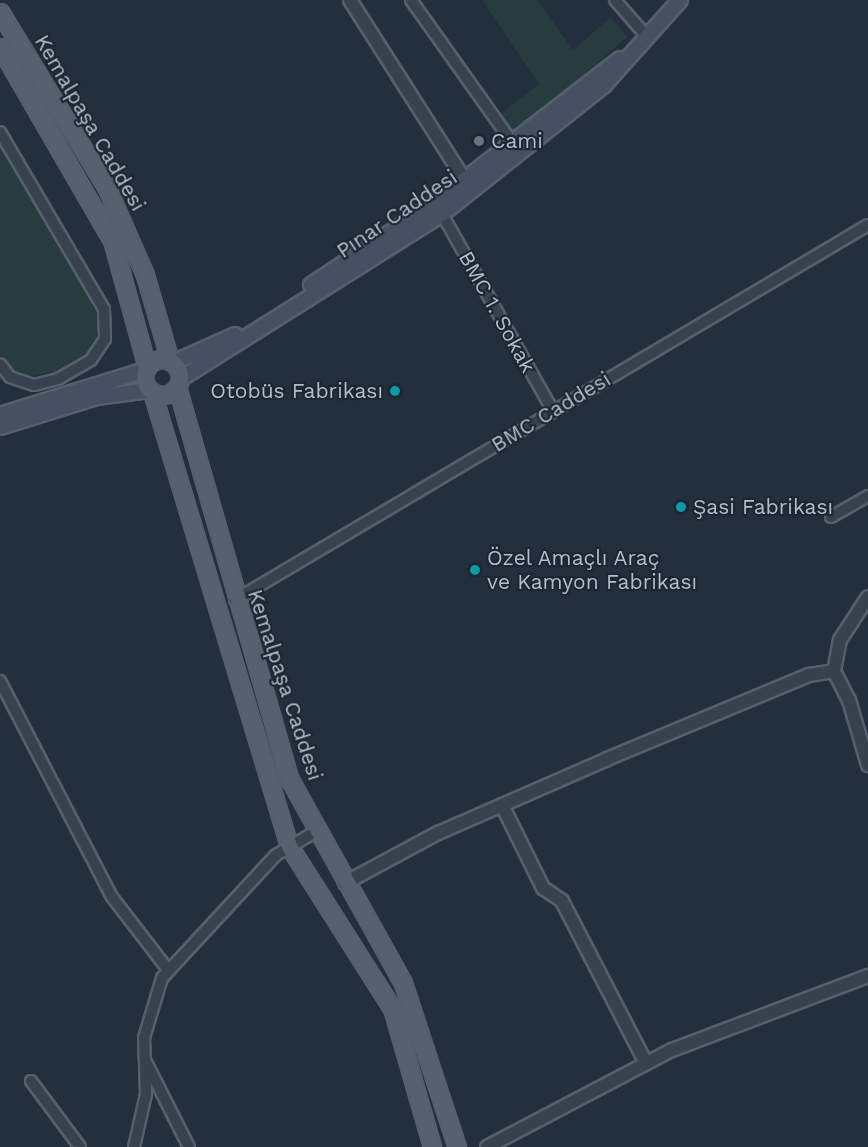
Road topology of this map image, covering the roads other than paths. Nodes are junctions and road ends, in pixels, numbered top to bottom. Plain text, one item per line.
1 (350, 0) edge
2 (411, 0) edge
3 (615, 0) edge
4 (680, 0) edge
5 (0, 12) edge
6 (648, 38) junction
7 (0, 47) edge
8 (0, 132) edge
9 (512, 142) junction
10 (464, 179) junction
11 (442, 214) junction
12 (868, 225) edge
13 (172, 362) junction
14 (0, 364) edge
15 (146, 368) junction
16 (178, 383) junction
17 (151, 391) junction
18 (552, 409) junction
19 (1, 421) edge
20 (868, 496) edge
21 (831, 517) dead end
22 (868, 597) edge
23 (235, 600) junction
24 (834, 671) junction
25 (0, 681) edge
26 (868, 765) edge
27 (502, 805) junction
28 (315, 832) junction
29 (289, 846) junction
30 (345, 883) junction
31 (169, 971) junction
32 (868, 976) edge
33 (145, 1059) junction
34 (646, 1063) junction
35 (30, 1081) dead end
36 (80, 1147) edge
37 (134, 1147) edge
38 (189, 1147) edge
39 (432, 1147) edge
40 (457, 1147) edge
41 (487, 1147) edge

1 - 10 street
2 - 9 street
3 - 6 street
4 - 6 main road, Pınar Caddesi
5 - 13 main road, Kemalpaşa Caddesi
6 - 9 main road, Pınar Caddesi
6 - 11 main road, Pınar Caddesi
7 - 15 main road, Kemalpaşa Caddesi
8 - 14 street
9 - 10 main road, Pınar Caddesi
10 - 13 main road, Pınar Caddesi
11 - 16 main road, Pınar Caddesi
11 - 18 street, BMC 1. Sokak
12 - 18 street, BMC Caddesi
13 - 15 main road
13 - 16 main road, Kemalpaşa Caddesi
15 - 17 main road, Kemalpaşa Caddesi
15 - 19 main road
16 - 17 main road
16 - 23 main road, Kemalpaşa Caddesi
17 - 19 main road
17 - 29 main road, Kemalpaşa Caddesi
18 - 23 street, BMC Caddesi
20 - 21 street
22 - 24 street
23 - 28 main road, Kemalpaşa Caddesi
24 - 26 street
24 - 27 street
25 - 31 street
27 - 30 street
27 - 34 street
28 - 29 street
28 - 30 main road, Kemalpaşa Caddesi
29 - 31 street
29 - 39 main road, Kemalpaşa Caddesi
30 - 40 main road, Kemalpaşa Caddesi
31 - 33 street
32 - 34 street
33 - 37 street
33 - 38 street
34 - 41 street
35 - 36 street

